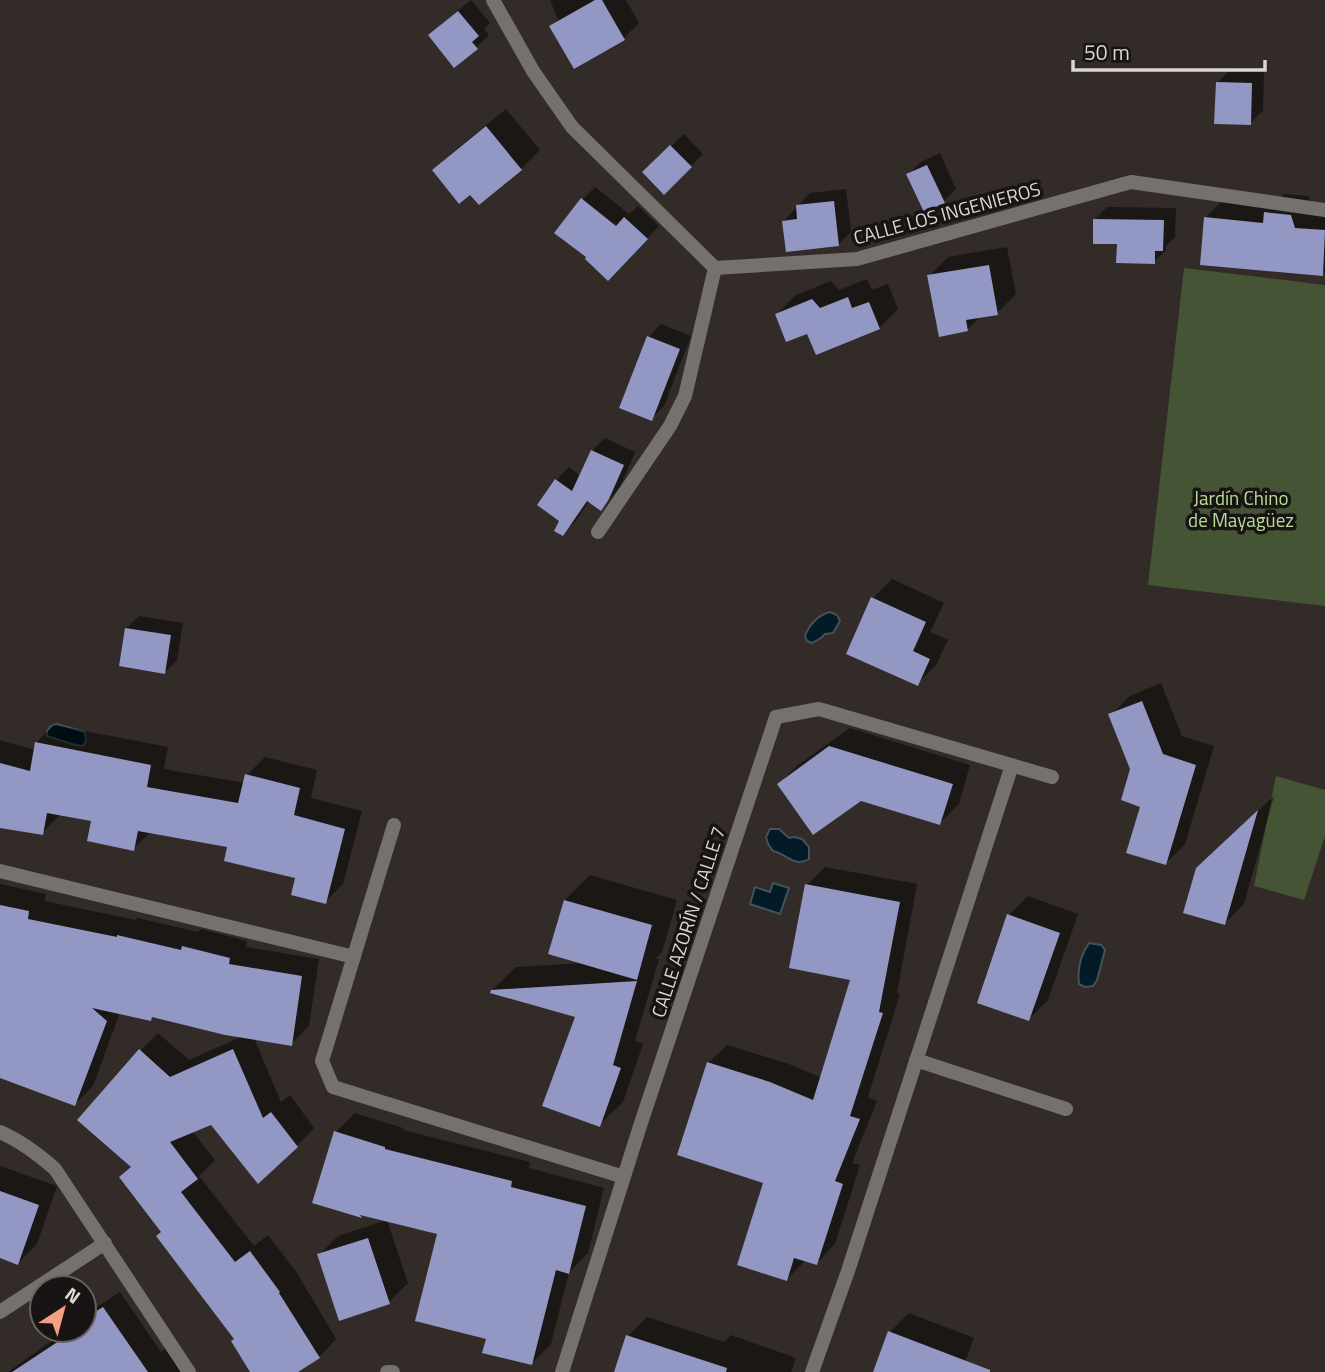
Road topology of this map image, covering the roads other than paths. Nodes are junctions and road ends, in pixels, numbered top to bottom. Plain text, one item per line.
1 (493, 0) edge
2 (1325, 210) edge
3 (715, 268) junction
4 (598, 532) dead end
5 (1012, 765) junction
6 (1052, 777) dead end
7 (394, 825) dead end
8 (0, 871) edge
9 (354, 957) junction
10 (916, 1060) junction
11 (1066, 1109) dead end
12 (0, 1132) edge
13 (624, 1177) junction
14 (105, 1243) junction
15 (0, 1312) edge
16 (189, 1372) edge
17 (387, 1372) edge
18 (393, 1372) edge
19 (562, 1372) edge
20 (812, 1372) edge

1 - 3 street
2 - 3 street, CALLE LOS INGENIEROS
3 - 4 street
5 - 6 street, CALLE AZORÍN / CALLE 7
5 - 10 street
5 - 13 street, CALLE AZORÍN / CALLE 7
7 - 9 street
8 - 9 street
9 - 13 street
10 - 11 street
10 - 20 street
12 - 14 street
13 - 19 street, CALLE AZORÍN / CALLE 7
14 - 15 street
14 - 16 street
17 - 18 street

